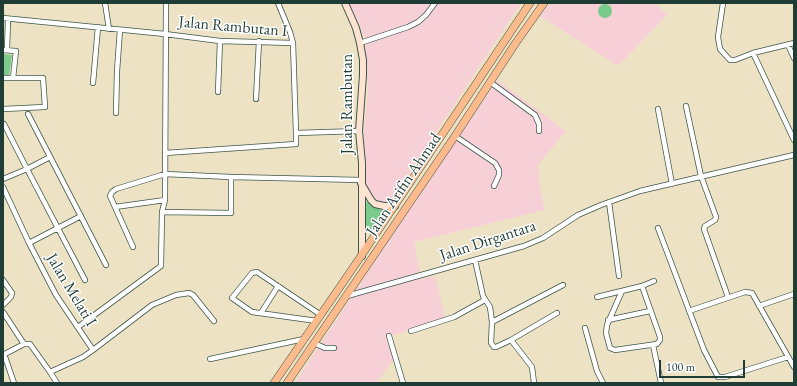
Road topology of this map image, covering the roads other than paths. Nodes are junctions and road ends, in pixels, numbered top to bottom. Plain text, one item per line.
1 (105, 3) edge
2 (166, 3) edge
3 (278, 3) edge
4 (344, 3) edge
5 (435, 3) edge
6 (530, 3) edge
7 (544, 3) edge
8 (723, 3) edge
9 (6, 19) edge
10 (98, 27) junction
11 (109, 28) junction
12 (120, 30) junction
13 (165, 34) junction
14 (506, 39) junction
15 (220, 40) junction
16 (259, 41) junction
17 (293, 43) junction
18 (360, 43) junction
19 (794, 43) edge
20 (515, 44) junction
21 (788, 45) junction
22 (5, 50) edge
23 (753, 53) junction
24 (794, 58) edge
25 (3, 78) edge
26 (13, 78) junction
27 (490, 82) junction
28 (93, 83) dead end
29 (218, 92) dead end
30 (256, 99) dead end
31 (686, 106) dead end
32 (3, 109) edge
33 (658, 109) dead end
34 (116, 113) dead end
35 (28, 114) dead end
36 (4, 124) dead end
37 (359, 131) junction
38 (539, 131) dead end
39 (296, 133) junction
40 (455, 136) junction
41 (794, 140) edge
42 (165, 154) junction
43 (794, 155) edge
44 (50, 157) junction
45 (27, 169) junction
46 (165, 174) junction
47 (701, 176) junction
48 (231, 177) junction
49 (3, 179) edge
50 (361, 182) junction
51 (672, 184) junction
52 (494, 186) dead end
53 (3, 187) edge
54 (165, 200) junction
55 (609, 202) junction
56 (395, 206) junction
57 (115, 207) junction
58 (162, 212) junction
59 (81, 216) junction
60 (58, 228) junction
61 (658, 228) dead end
62 (29, 244) junction
63 (133, 247) dead end
64 (362, 256) junction
65 (475, 260) junction
66 (106, 265) dead end
67 (619, 276) dead end
68 (3, 280) edge
69 (85, 280) dead end
70 (654, 281) dead end
71 (278, 286) junction
72 (564, 286) dead end
73 (642, 286) junction
74 (622, 291) junction
75 (794, 294) edge
76 (347, 296) junction
77 (597, 297) dead end
78 (728, 297) junction
79 (484, 298) junction
80 (3, 305) edge
81 (759, 306) junction
82 (650, 311) junction
83 (689, 311) junction
84 (3, 312) edge
85 (261, 313) junction
86 (557, 313) dead end
87 (319, 318) junction
88 (608, 320) junction
89 (214, 321) dead end
90 (492, 322) junction
91 (78, 327) junction
92 (585, 328) dead end
93 (411, 331) dead end
94 (389, 336) dead end
95 (304, 339) junction
96 (511, 340) junction
97 (314, 343) junction
98 (24, 344) junction
99 (653, 345) junction
100 (334, 348) dead end
101 (93, 350) junction
102 (4, 355) edge
103 (788, 357) junction
104 (210, 359) dead end
105 (794, 367) edge
106 (50, 372) junction
107 (14, 383) edge
108 (57, 383) edge
109 (274, 383) edge
110 (287, 383) edge
111 (403, 383) edge
112 (534, 383) edge
113 (604, 383) edge
114 (661, 383) edge

1 - 11 street
2 - 13 street
3 - 17 street
4 - 18 main road, Jalan Rambutan
5 - 18 street
6 - 14 main road, Jalan Arifin Ahmad
7 - 20 main road, Jalan Arifin Ahmad
8 - 23 street
9 - 10 street, Jalan Rambutan I
9 - 22 street
10 - 11 street, Jalan Rambutan I
10 - 28 street
11 - 12 street, Jalan Rambutan I
12 - 13 street, Jalan Rambutan I
12 - 34 street
13 - 15 street, Jalan Rambutan I
13 - 42 street
14 - 20 main road
14 - 56 main road, Jalan Arifin Ahmad
15 - 16 street, Jalan Rambutan I
15 - 29 street
16 - 17 street, Jalan Rambutan I
16 - 30 street
17 - 39 street, Jalan Rambutan I
18 - 37 main road, Jalan Rambutan
19 - 21 street
20 - 27 main road, Jalan Arifin Ahmad
21 - 23 street
21 - 24 street
22 - 26 street
23 - 41 street
25 - 26 street
26 - 32 street
27 - 38 street
27 - 40 main road, Jalan Arifin Ahmad
31 - 47 street
33 - 51 street
35 - 44 street
36 - 45 street
37 - 39 street
37 - 50 main road, Jalan Rambutan
39 - 42 street
40 - 52 street
40 - 76 main road, Jalan Arifin Ahmad
42 - 46 street
43 - 47 street, Jalan Dirgantara
44 - 45 street
44 - 59 street
45 - 49 street
45 - 60 street
46 - 48 street
46 - 54 street
46 - 57 street
47 - 51 street, Jalan Dirgantara
47 - 78 street
48 - 50 street
48 - 58 street
50 - 56 main road
50 - 64 main road, Jalan Rambutan
51 - 55 street, Jalan Dirgantara
53 - 62 street, Jalan Melati I
54 - 57 street
54 - 58 street
55 - 65 street, Jalan Dirgantara
55 - 67 street
56 - 64 main road, Jalan Arifin Ahmad
57 - 63 street
58 - 91 street
59 - 60 street
59 - 66 street
60 - 62 street
60 - 69 street
61 - 83 street
62 - 91 street, Jalan Melati I
64 - 87 main road, Jalan Arifin Ahmad
65 - 76 street, Jalan Dirgantara
65 - 79 street
68 - 80 street
70 - 73 street
71 - 85 street
71 - 85 street
71 - 87 street
72 - 90 street
73 - 74 street
73 - 82 street
74 - 77 street
74 - 88 street
75 - 81 street
76 - 97 main road, Jalan Arifin Ahmad
78 - 81 street
78 - 83 street
79 - 90 street
79 - 93 street
81 - 103 street
82 - 88 street
82 - 99 street
83 - 103 street
84 - 98 street
85 - 87 street
86 - 96 street
87 - 95 main road, Jalan Arifin Ahmad
88 - 99 street
89 - 101 street
90 - 96 street
91 - 101 street, Jalan Melati I
92 - 113 street
94 - 111 street
95 - 104 street
95 - 109 main road, Jalan Arifin Ahmad
96 - 112 street
97 - 100 street
97 - 110 main road, Jalan Arifin Ahmad
98 - 102 street
98 - 106 street
99 - 114 street
101 - 106 street, Jalan Melati I
102 - 107 street
103 - 105 street
106 - 108 street

